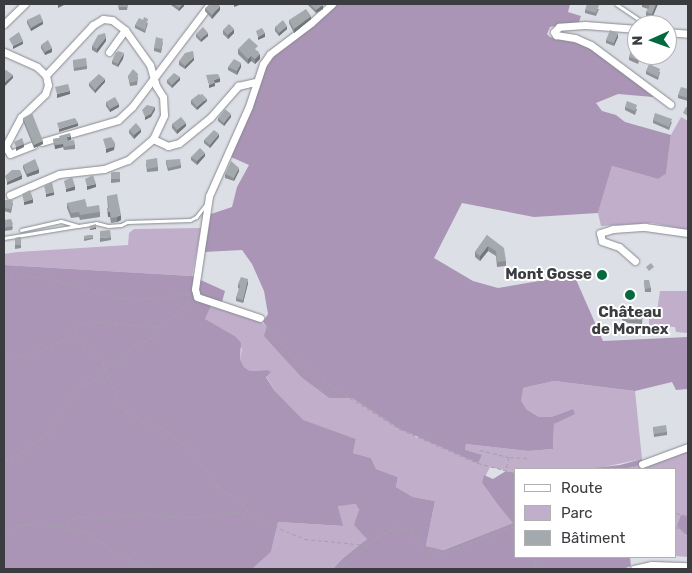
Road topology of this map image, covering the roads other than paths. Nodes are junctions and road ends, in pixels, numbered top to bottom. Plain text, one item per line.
1 (25, 4) edge
2 (210, 4) edge
3 (332, 4) edge
4 (616, 4) edge
5 (632, 15) edge
6 (4, 24) edge
7 (627, 28) edge
8 (125, 30) junction
9 (4, 52) edge
10 (109, 52) dead end
11 (46, 76) junction
12 (154, 76) junction
13 (256, 82) junction
14 (670, 104) dead end
15 (153, 140) junction
16 (42, 142) edge
17 (33, 145) edge
18 (5, 148) edge
19 (10, 195) dead end
20 (208, 202) junction
21 (78, 226) junction
22 (21, 230) dead end
23 (688, 233) edge
24 (4, 238) edge
25 (635, 261) dead end
26 (260, 318) road end
27 (688, 447) edge
28 (642, 464) road end
29 (688, 566) edge
30 (634, 569) edge

1 - 6 street
2 - 12 street
3 - 13 street
4 - 5 lane
7 - 14 street
8 - 10 street
8 - 11 street
8 - 12 street
9 - 11 street
11 - 18 street
12 - 15 street
12 - 16 street
13 - 15 street
13 - 20 street
15 - 19 street
17 - 18 street
20 - 21 lane
20 - 26 street
21 - 22 lane
21 - 24 lane
23 - 25 street
27 - 28 street
29 - 30 street

